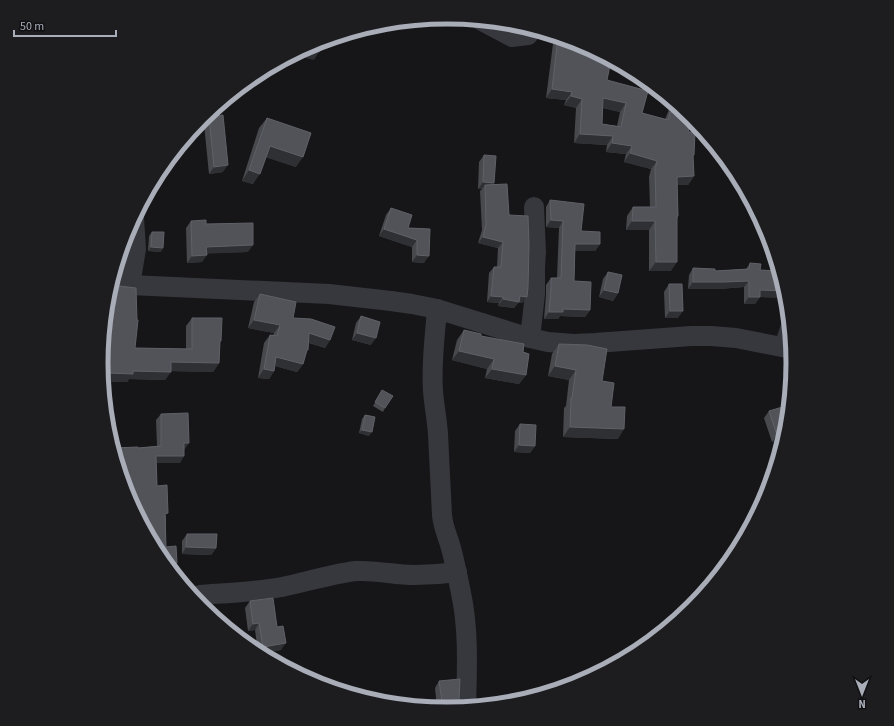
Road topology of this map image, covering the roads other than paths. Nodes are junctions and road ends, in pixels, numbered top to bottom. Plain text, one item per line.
1 (493, 27) edge
2 (527, 34) edge
3 (534, 207) dead end
4 (135, 231) edge
5 (121, 284) edge
6 (438, 310) junction
7 (530, 338) junction
8 (785, 342) edge
9 (457, 572) junction
10 (200, 595) dead end
11 (466, 701) edge

1 - 2 street
3 - 7 street
4 - 5 street
5 - 6 street
6 - 7 street
6 - 9 street
7 - 8 street
9 - 10 street
9 - 11 street

